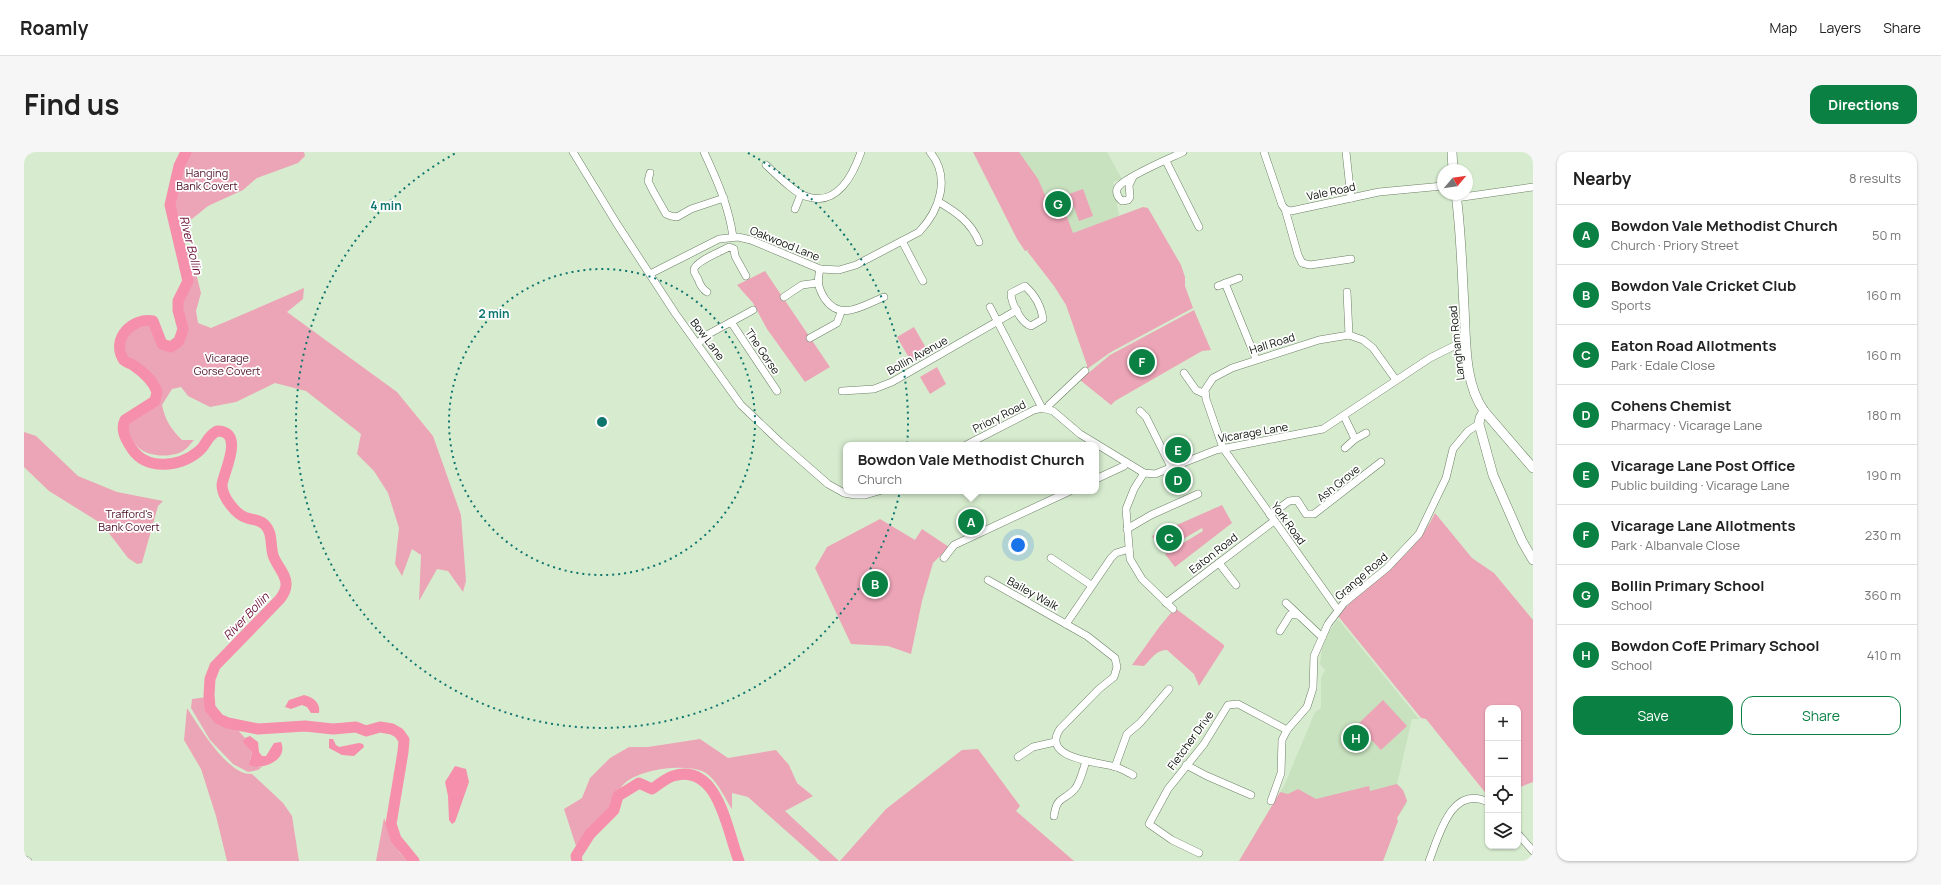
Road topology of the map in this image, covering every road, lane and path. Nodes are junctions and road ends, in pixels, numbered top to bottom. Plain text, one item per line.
1 (573, 152) edge
2 (704, 152) edge
3 (861, 152) edge
4 (930, 152) edge
5 (1183, 152) edge
6 (1264, 152) edge
7 (1346, 152) edge
8 (1452, 152) edge
9 (1166, 160) junction
10 (1453, 164) edge
11 (766, 165) dead end
12 (650, 173) dead end
13 (1133, 177) dead end
14 (1437, 186) edge
15 (1533, 187) edge
16 (801, 194) junction
17 (1473, 194) edge
18 (724, 198) junction
19 (1351, 198) junction
20 (1456, 200) edge
21 (938, 202) junction
22 (795, 209) dead end
23 (1285, 209) junction
24 (1199, 227) dead end
25 (733, 237) junction
26 (902, 241) junction
27 (979, 242) dead end
28 (702, 248) junction
29 (707, 258) junction
30 (1351, 259) dead end
31 (820, 269) junction
32 (650, 274) junction
33 (746, 276) dead end
34 (1239, 278) dead end
35 (923, 281) dead end
36 (817, 283) junction
37 (1225, 283) junction
38 (1218, 286) dead end
39 (707, 292) dead end
40 (1347, 292) dead end
41 (784, 297) dead end
42 (884, 297) dead end
43 (990, 307) dead end
44 (753, 310) dead end
45 (1017, 310) junction
46 (841, 312) junction
47 (731, 322) junction
48 (997, 322) junction
49 (1349, 336) junction
50 (810, 338) dead end
51 (1466, 340) junction
52 (698, 345) junction
53 (1256, 359) junction
54 (1086, 371) dead end
55 (1184, 372) dead end
56 (1396, 380) junction
57 (777, 391) dead end
58 (842, 391) dead end
59 (1205, 394) junction
60 (1045, 409) junction
61 (1140, 411) dead end
62 (1484, 411) junction
63 (1344, 416) junction
64 (1479, 424) junction
65 (1366, 433) dead end
66 (1355, 440) junction
67 (972, 442) edge
68 (1093, 442) edge
69 (1099, 446) edge
70 (1223, 448) junction
71 (1345, 448) dead end
72 (1381, 462) dead end
73 (1126, 463) junction
74 (1171, 468) junction
75 (1533, 468) edge
76 (1144, 473) junction
77 (1099, 478) edge
78 (843, 492) edge
79 (854, 494) edge
80 (868, 494) edge
81 (1064, 494) edge
82 (1198, 494) dead end
83 (1272, 518) junction
84 (1127, 529) junction
85 (1129, 549) junction
86 (944, 558) dead end
87 (1051, 558) dead end
88 (1533, 560) edge
89 (1219, 562) junction
90 (988, 580) dead end
91 (1091, 585) junction
92 (1236, 586) dead end
93 (1166, 603) junction
94 (1286, 603) dead end
95 (1172, 609) dead end
96 (1338, 610) junction
97 (1297, 615) junction
98 (1066, 624) junction
99 (1280, 631) dead end
100 (1322, 637) junction
101 (1169, 689) dead end
102 (1286, 730) junction
103 (1055, 742) junction
104 (1018, 757) dead end
105 (1086, 761) junction
106 (1186, 765) junction
107 (1115, 767) junction
108 (1133, 775) dead end
109 (1251, 795) dead end
110 (1271, 801) dead end
111 (1485, 801) edge
112 (1054, 816) dead end
113 (1521, 837) edge
114 (1533, 851) edge
115 (1199, 853) dead end
116 (24, 859) edge
117 (28, 861) edge
118 (1429, 861) edge

1 - 32 street, Bow Lane
2 - 18 street
3 - 16 street
4 - 21 street, Oakwood Lane
5 - 9 street
6 - 23 street
7 - 19 street
8 - 10 main road
9 - 13 street
9 - 24 street
11 - 16 street
12 - 18 street
14 - 19 street, Vale Road
15 - 17 street
16 - 22 street
18 - 25 street
19 - 23 street, Vale Road
20 - 51 main road, Langham Road
21 - 26 street, Oakwood Lane
21 - 27 street
23 - 30 street
25 - 28 street, Oakwood Lane
25 - 31 street, Oakwood Lane
26 - 31 street, Oakwood Lane
26 - 35 street
28 - 29 street
28 - 32 street, Oakwood Lane
29 - 33 street
29 - 39 street
31 - 36 street
32 - 52 street, Bow Lane
34 - 37 street
36 - 41 street
36 - 46 street
37 - 38 street
37 - 53 street
40 - 49 street
42 - 46 street
43 - 48 street
44 - 47 street, The Gorse
45 - 45 street
45 - 48 street, Bollin Avenue
46 - 50 street
47 - 52 street, The Gorse
47 - 57 street, The Gorse
48 - 58 street, Bollin Avenue
48 - 60 street
49 - 53 street, Hall Road
49 - 56 street, Hall Road
51 - 56 street, Vicarage Lane
51 - 62 main road, Langham Road
52 - 78 street, Bow Lane
53 - 59 street, Hall Road
54 - 60 street
55 - 59 street
56 - 63 street, Vicarage Lane
59 - 70 street
60 - 67 street, Priory Road
60 - 68 street
61 - 74 street
62 - 64 main road
62 - 75 main road, Langham Road
63 - 66 street
63 - 70 street, Vicarage Lane
64 - 88 main road
64 - 96 street, Grange Road
65 - 66 street
66 - 71 street
69 - 73 street
70 - 74 street, Vicarage Lane
70 - 83 street, York Road
72 - 83 street, Ash Grove
73 - 76 street
73 - 77 street
74 - 76 street, Vicarage Lane
76 - 84 street
79 - 80 street, Bow Lane
81 - 86 street
82 - 84 street
83 - 89 street, Eaton Road
83 - 96 street, York Road
84 - 85 street
85 - 91 street
85 - 93 street
87 - 91 street
89 - 92 street
89 - 93 street, Eaton Road
90 - 98 street, Bailey Walk
91 - 98 street
93 - 95 street
94 - 97 street
96 - 100 street, Grange Road
97 - 99 street
97 - 100 street
98 - 103 street, Bailey Walk
100 - 102 street, Grange Road
101 - 107 street
102 - 106 street, Fletcher Drive
102 - 110 street, Grange Road
103 - 104 street
103 - 105 street
105 - 107 street
105 - 112 street
106 - 109 street
106 - 115 street, Fletcher Drive
107 - 108 street
111 - 118 street
113 - 114 street
116 - 117 street

